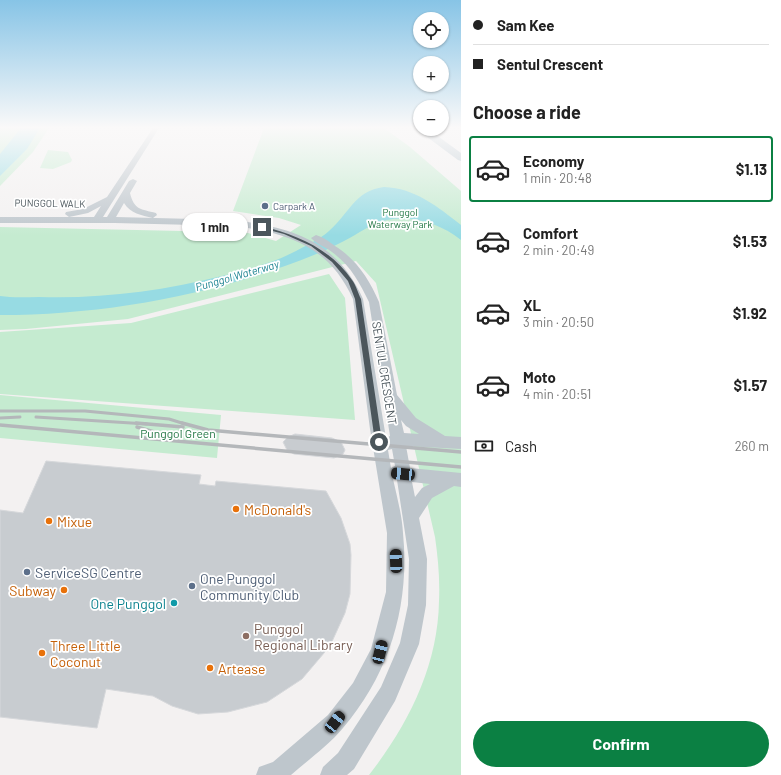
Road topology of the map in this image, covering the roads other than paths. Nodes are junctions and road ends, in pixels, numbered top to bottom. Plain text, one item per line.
1 (133, 164) edge
2 (136, 177) dead end
3 (126, 193) junction
4 (111, 199) junction
5 (69, 214) junction
6 (153, 216) junction
7 (1, 217) edge
8 (98, 217) junction
9 (111, 218) junction
10 (252, 222) junction
11 (390, 398) junction
12 (396, 438) junction
13 (444, 442) junction
14 (461, 444) edge
15 (390, 467) junction
16 (457, 479) edge
17 (412, 516) junction
18 (267, 775) edge
19 (331, 775) edge

1 - 4 street
2 - 3 street
3 - 6 street
3 - 9 street
4 - 5 street
4 - 8 street
5 - 7 street, PUNGGOL WALK
5 - 8 street, PUNGGOL WALK
6 - 9 street, SENTUL CRESCENT
6 - 10 street, SENTUL CRESCENT
7 - 8 street, PUNGGOL WALK
8 - 9 street, SENTUL CRESCENT
9 - 10 street, SENTUL CRESCENT
10 - 11 street, SENTUL CRESCENT
10 - 15 street, SENTUL CRESCENT
11 - 12 street, SENTUL CRESCENT
11 - 13 street
12 - 13 street
12 - 15 street, SENTUL CRESCENT
12 - 15 street
13 - 14 street
15 - 16 street
15 - 17 street, SENTUL CRESCENT
15 - 18 street, SENTUL CRESCENT
16 - 17 street
17 - 19 street, SENTUL CRESCENT

